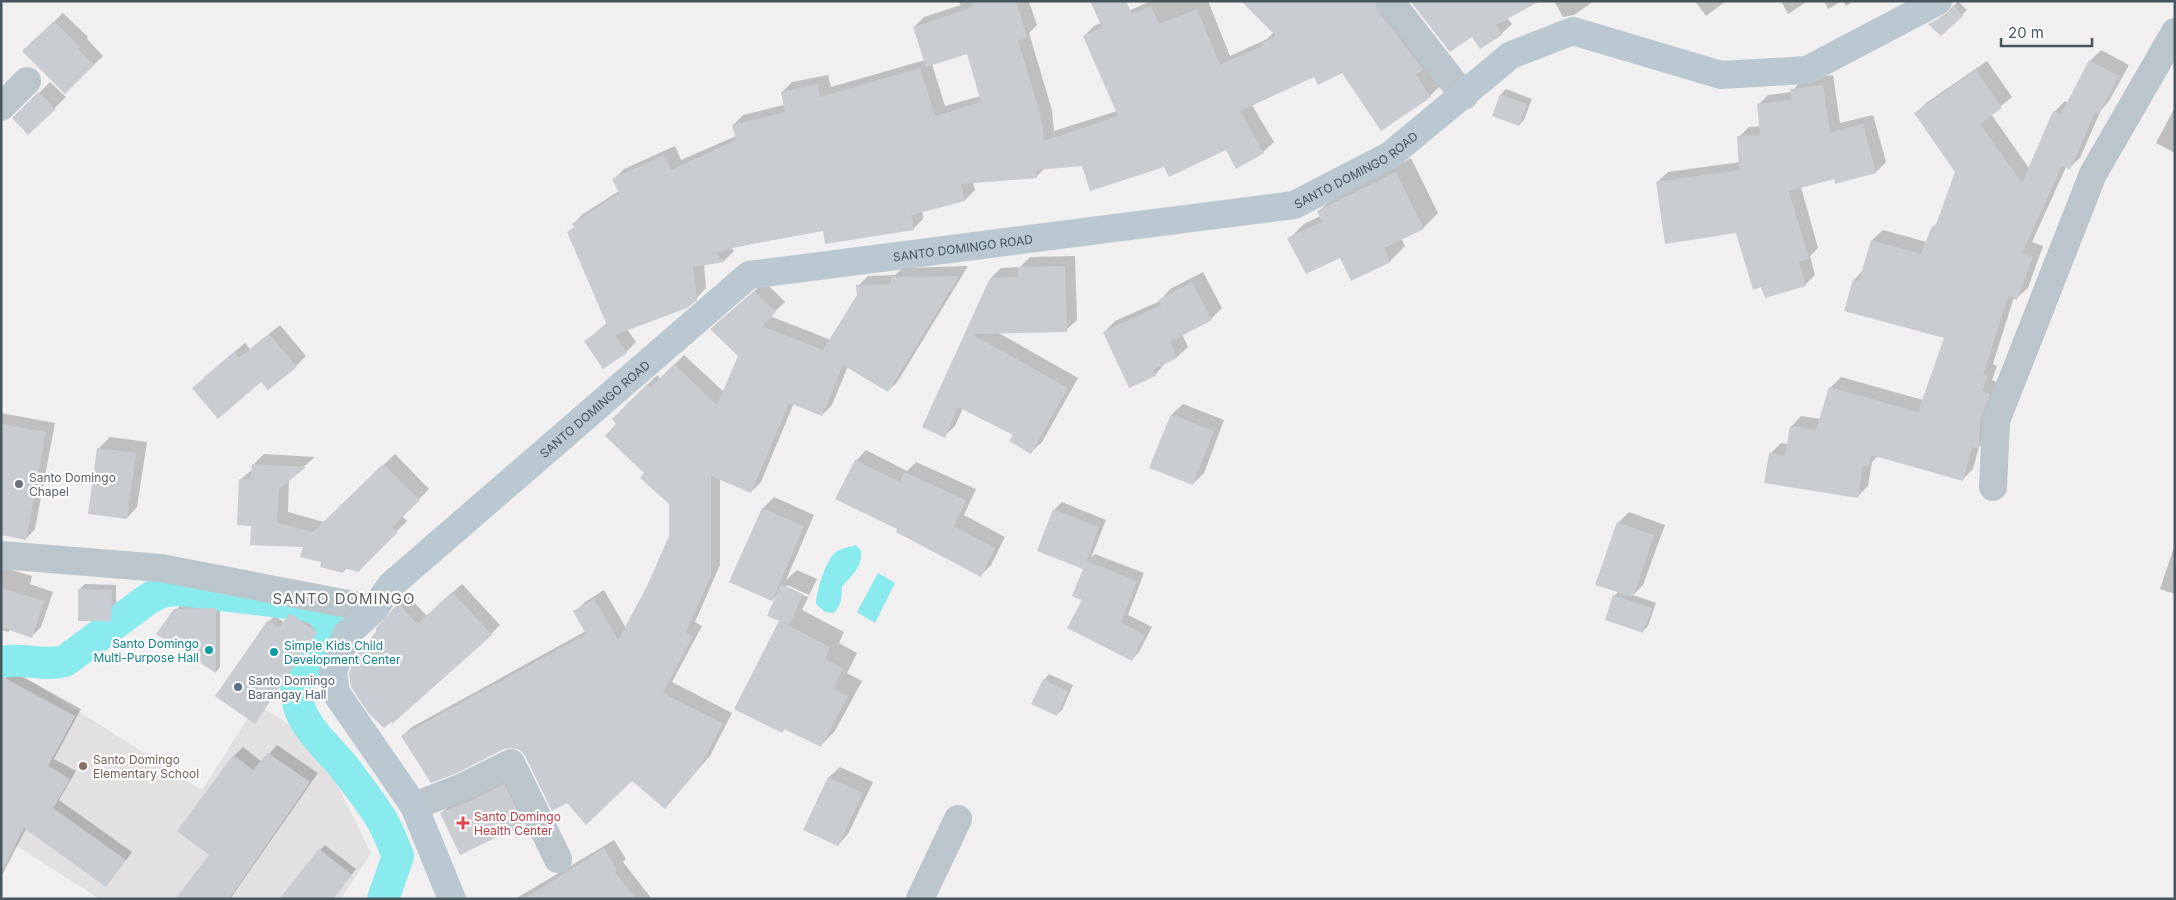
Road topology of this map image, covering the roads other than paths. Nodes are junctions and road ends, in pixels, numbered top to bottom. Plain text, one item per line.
1 (1390, 1) edge
2 (1938, 1) edge
3 (2175, 32) edge
4 (27, 81) dead end
5 (1464, 96) junction
6 (1, 107) edge
7 (1993, 487) dead end
8 (1, 554) edge
9 (374, 609) junction
10 (414, 806) junction
11 (958, 819) dead end
12 (558, 859) dead end
13 (452, 899) edge
14 (920, 899) edge

1 - 5 street
2 - 5 street, SANTO DOMINGO ROAD
3 - 7 street
4 - 6 street
5 - 9 street, SANTO DOMINGO ROAD
8 - 9 street
9 - 10 street, SANTO DOMINGO ROAD
10 - 12 street
10 - 13 street, SANTO DOMINGO ROAD
11 - 14 street

